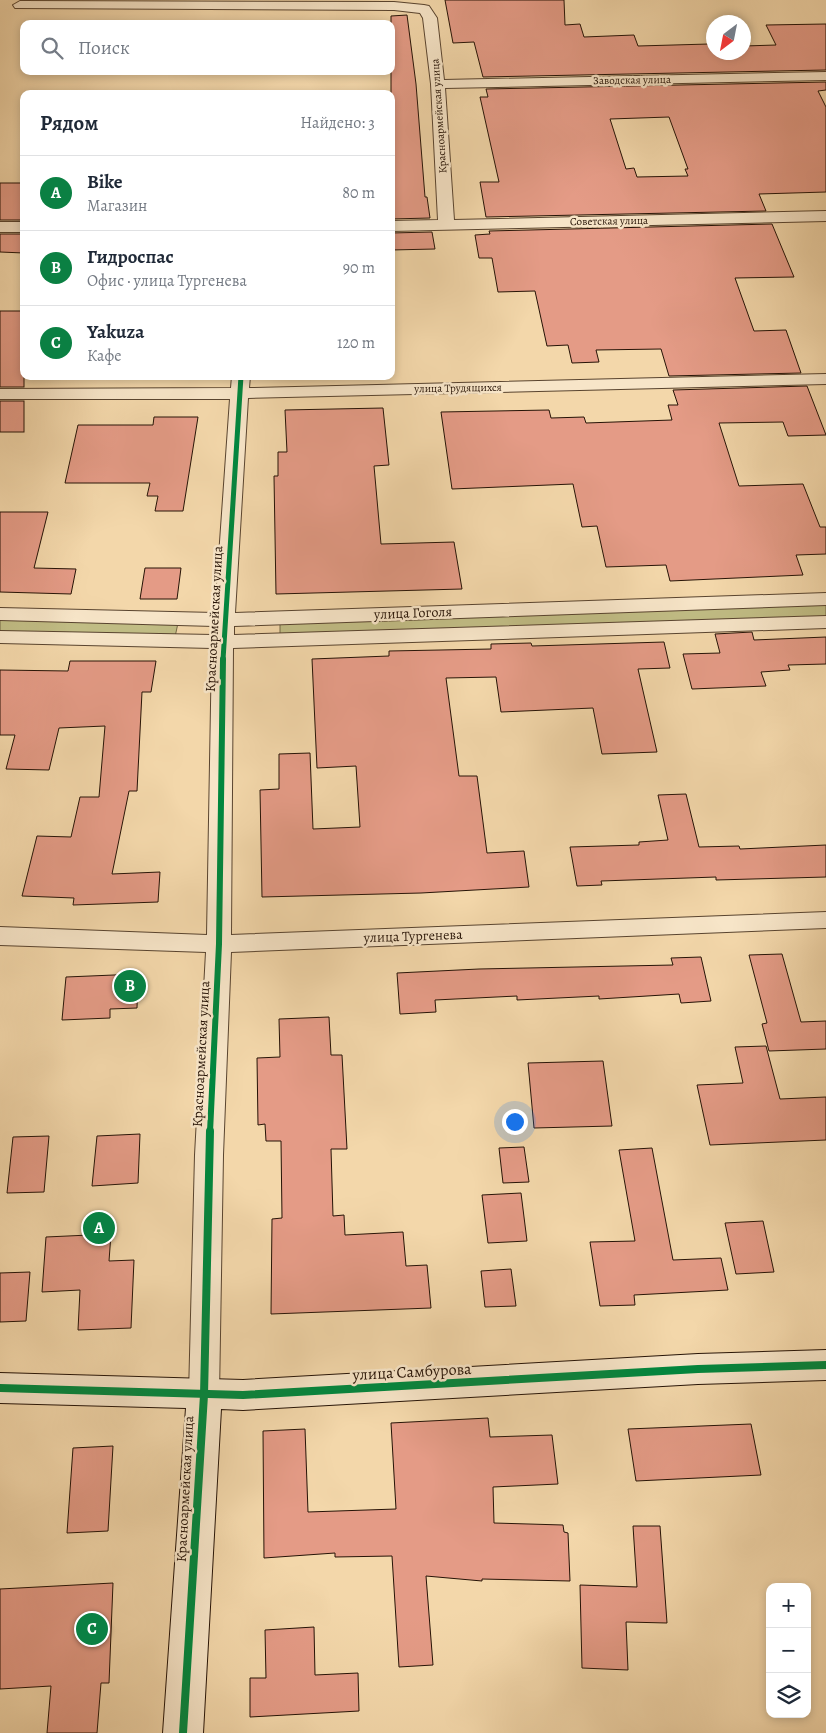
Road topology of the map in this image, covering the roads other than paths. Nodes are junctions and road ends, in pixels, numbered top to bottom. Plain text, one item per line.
1 (20, 5) dead end
2 (826, 76) edge
3 (438, 84) junction
4 (826, 216) edge
5 (446, 224) junction
6 (395, 226) edge
7 (0, 227) edge
8 (20, 227) edge
9 (826, 379) edge
10 (240, 385) edge
11 (0, 394) edge
12 (826, 599) edge
13 (0, 614) edge
14 (826, 622) edge
15 (225, 631) junction
16 (0, 637) edge
17 (826, 920) edge
18 (0, 936) edge
19 (219, 944) junction
20 (826, 1365) edge
21 (0, 1388) edge
22 (204, 1395) junction
23 (183, 1733) edge

1 - 3 street, Красноармейская улица
2 - 3 street, Заводская улица
3 - 5 street, Красноармейская улица
4 - 5 street, Советская улица
5 - 6 street, Советская улица
7 - 8 street
9 - 10 street, улица Трудящихся
10 - 11 street, улица Трудящихся
10 - 15 street, Красноармейская улица
12 - 15 street, улица Гоголя
13 - 15 street, улица Гоголя
14 - 15 street, улица Гоголя
15 - 16 street, улица Гоголя
15 - 19 street, Красноармейская улица
17 - 19 street, улица Тургенева
18 - 19 street, улица Тургенева
19 - 22 street, Красноармейская улица
20 - 22 street, улица Самбурова
21 - 22 street, улица Самбурова
22 - 23 street, Красноармейская улица

